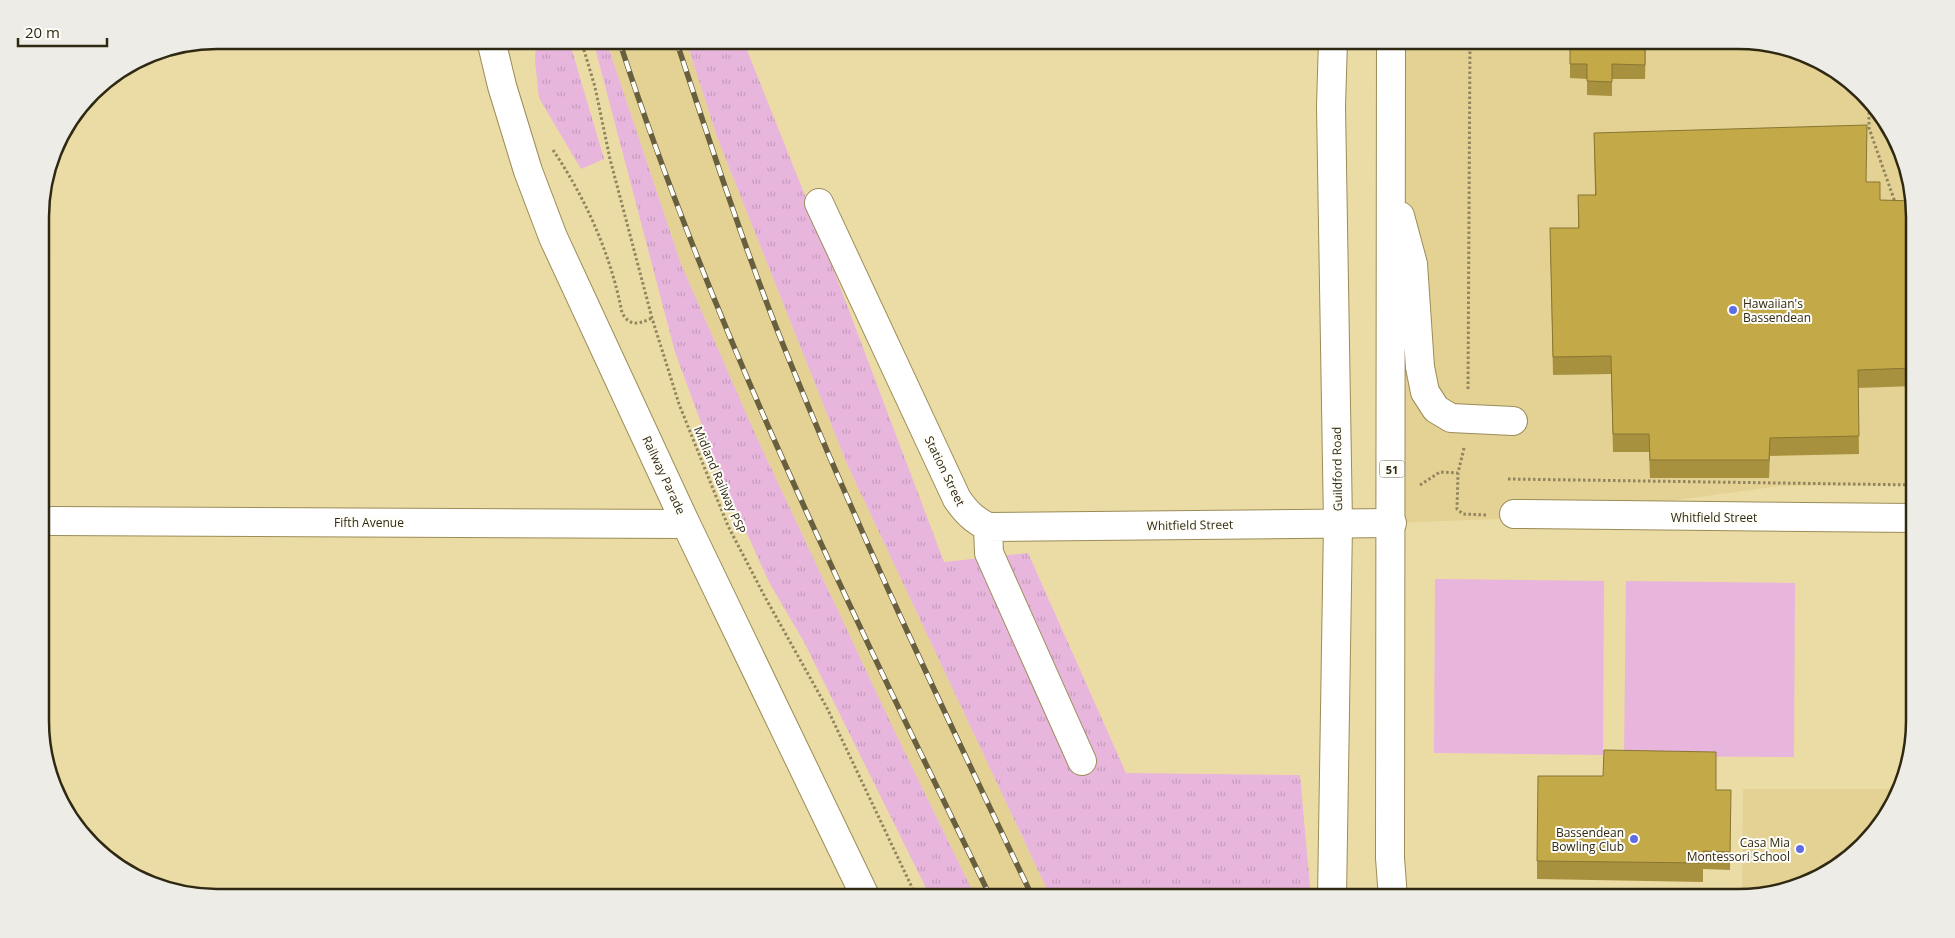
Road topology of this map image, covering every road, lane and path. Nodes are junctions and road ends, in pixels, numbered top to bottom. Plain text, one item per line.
1 (493, 49) edge
2 (584, 49) edge
3 (1319, 49) edge
4 (1332, 49) edge
5 (1391, 49) edge
6 (1470, 49) edge
7 (1330, 106) junction
8 (1869, 112) edge
9 (552, 148) dead end
10 (1391, 180) junction
11 (819, 202) dead end
12 (1899, 214) edge
13 (652, 318) junction
14 (1468, 419) junction
15 (1512, 422) dead end
16 (1508, 479) dead end
17 (1906, 485) edge
18 (1514, 514) joint
19 (1906, 518) edge
20 (52, 521) dead end
21 (1392, 523) junction
22 (686, 524) junction
23 (1338, 524) junction
24 (988, 527) junction
25 (1082, 761) dead end
26 (862, 889) edge
27 (913, 889) edge
28 (1332, 889) edge
29 (1393, 889) edge

1 - 22 main road, Railway Parade
2 - 13 path, Midland Railway PSP
3 - 7 main road
4 - 7 main road, Guildford Road
5 - 10 main road, 51
6 - 14 path
7 - 23 main road, Guildford Road
8 - 12 path
9 - 13 path
10 - 14 main road
10 - 21 main road, 51
11 - 24 main road, Station Street
13 - 27 path, Midland Railway PSP
14 - 15 main road
14 - 18 path
16 - 17 path
18 - 19 main road, Whitfield Street
20 - 22 main road, Fifth Avenue
21 - 23 main road, Whitfield Street
21 - 29 main road, 51
22 - 26 main road, Railway Parade
23 - 24 main road, Whitfield Street
23 - 28 main road, Guildford Road
24 - 25 main road

